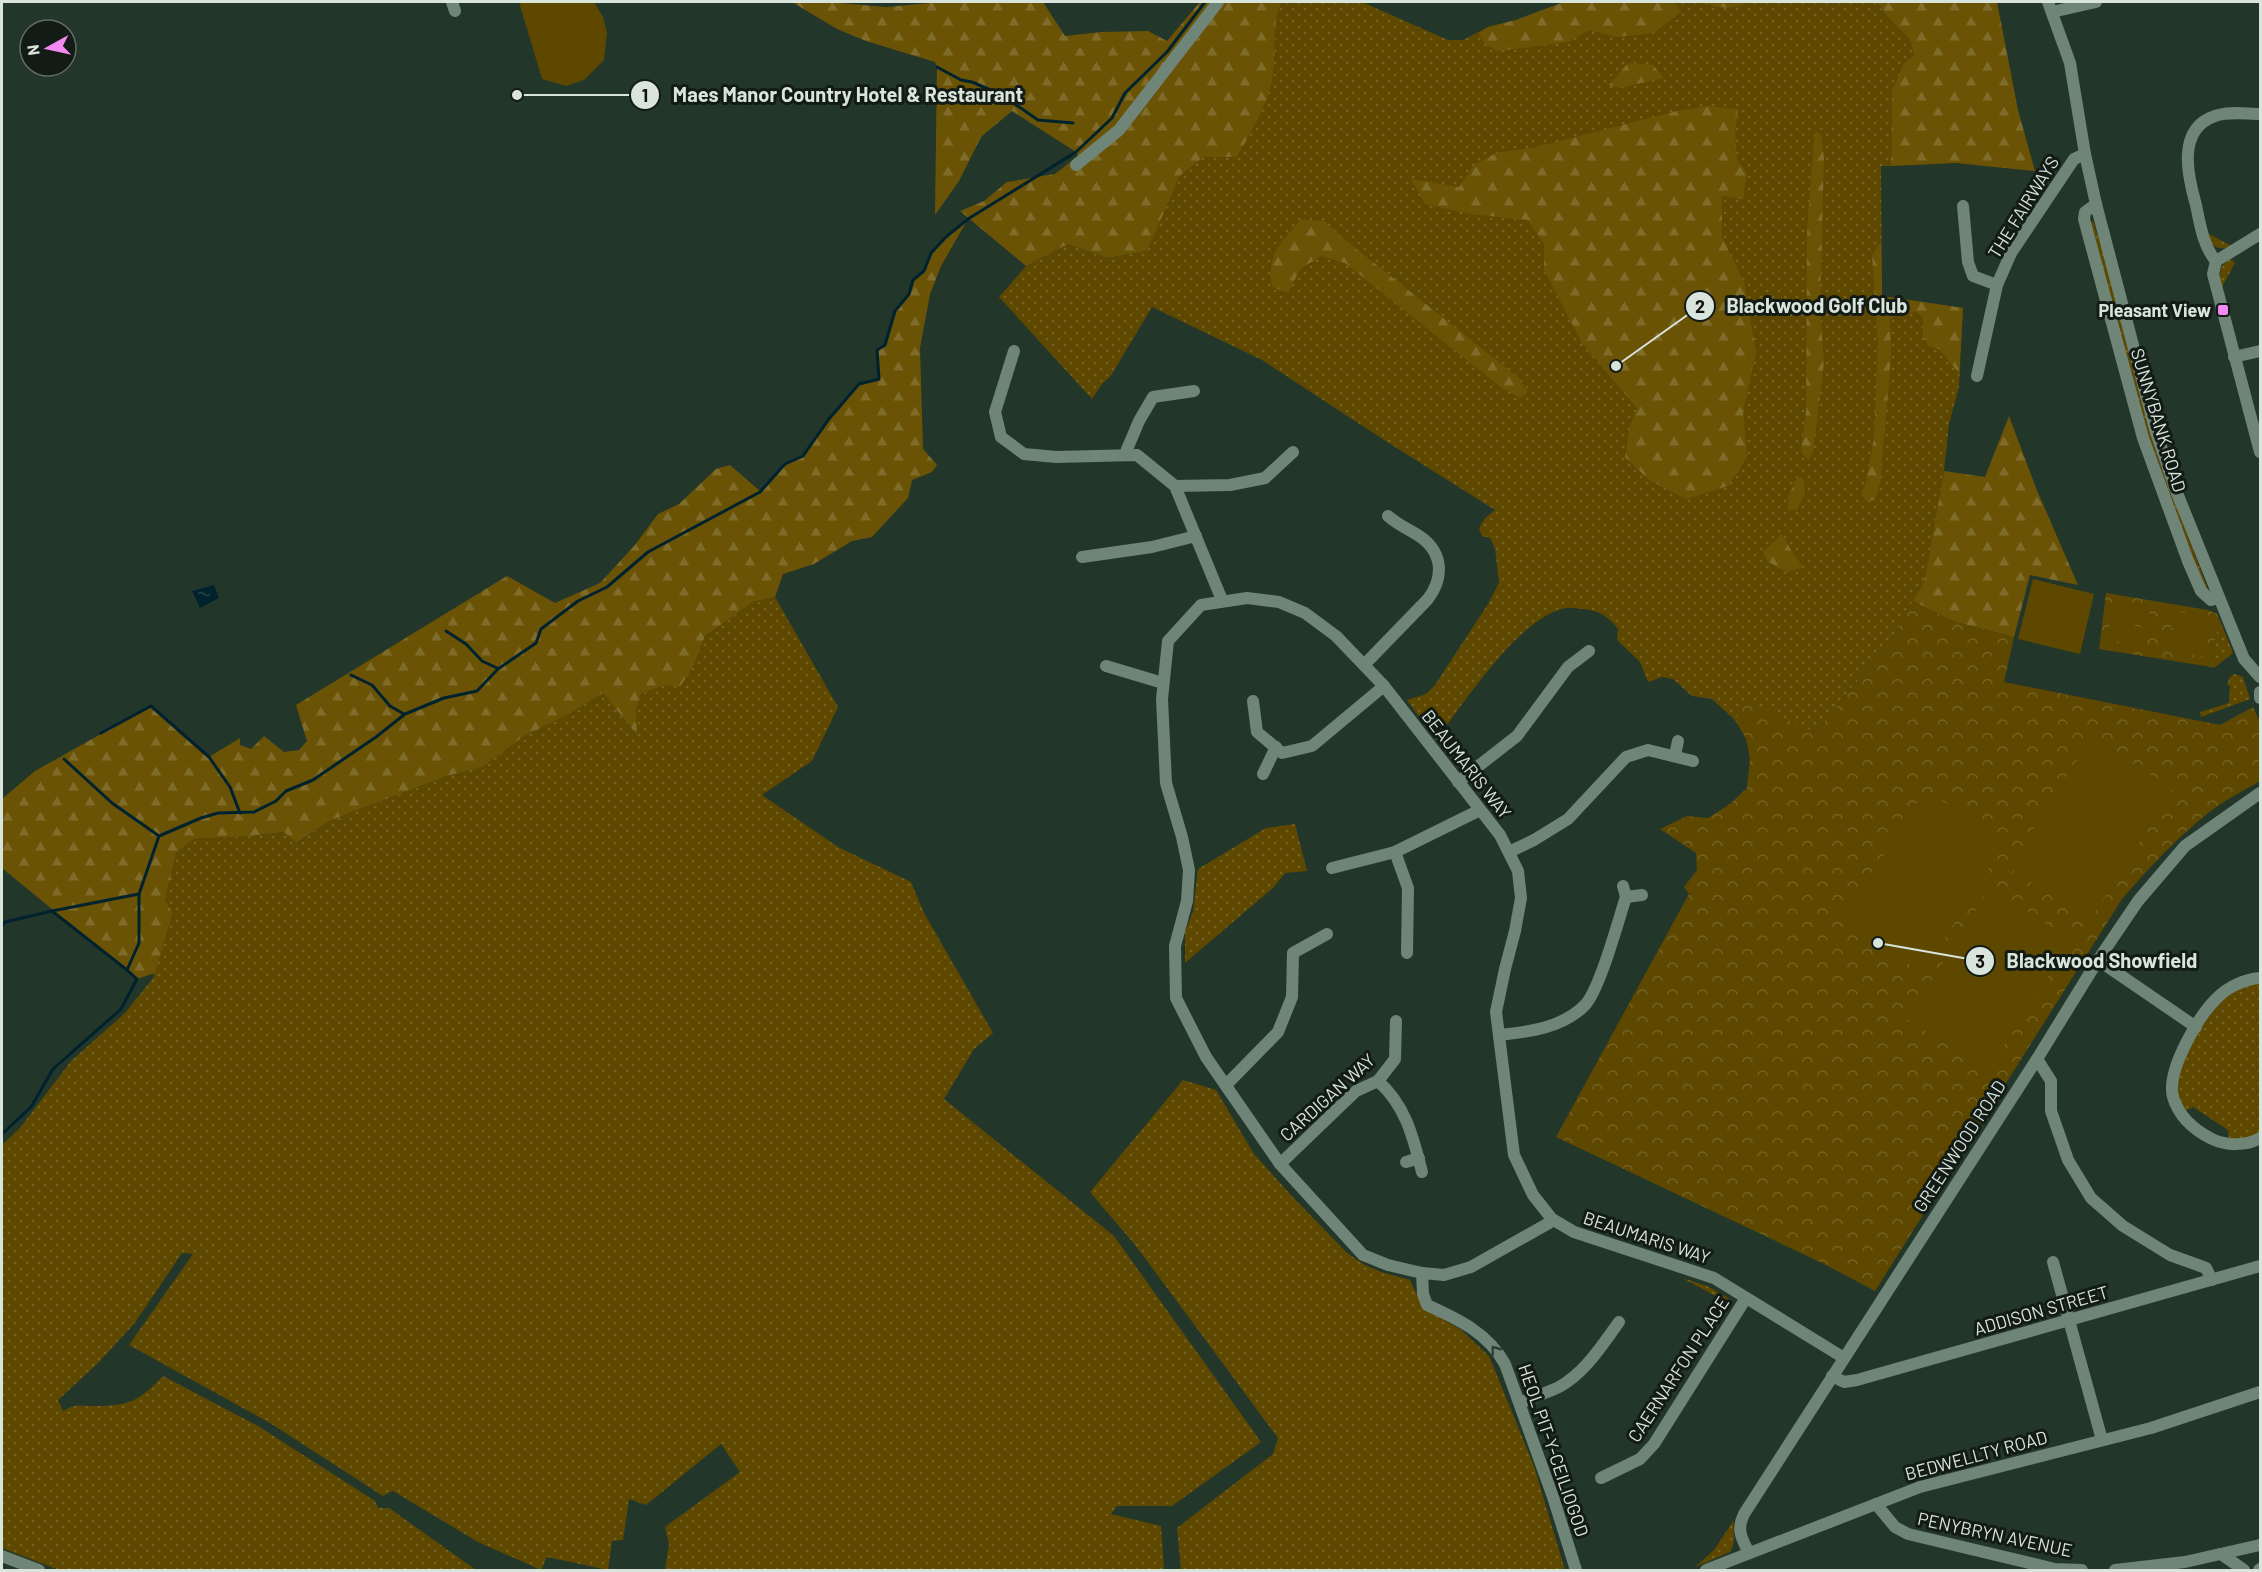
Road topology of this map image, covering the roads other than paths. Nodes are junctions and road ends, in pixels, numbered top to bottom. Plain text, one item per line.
1 (1218, 2) edge
2 (2096, 2) edge
3 (2050, 7) edge
4 (2260, 114) edge
5 (2085, 154) junction
6 (1076, 165) dead end
7 (1963, 206) dead end
8 (2260, 234) edge
9 (2216, 261) junction
10 (1998, 285) junction
11 (1014, 351) dead end
12 (2260, 351) edge
13 (2234, 357) junction
14 (1977, 376) dead end
15 (1194, 391) dead end
16 (1293, 452) dead end
17 (2260, 452) edge
18 (1125, 454) junction
19 (1175, 486) junction
20 (1388, 516) dead end
21 (1196, 536) junction
22 (1082, 558) dead end
23 (1222, 600) junction
24 (1590, 651) dead end
25 (1365, 664) junction
26 (1106, 666) dead end
27 (2260, 677) edge
28 (1163, 683) junction
29 (1384, 686) junction
30 (2260, 692) edge
31 (2260, 698) edge
32 (1253, 701) dead end
33 (1678, 741) dead end
34 (1276, 747) junction
35 (1675, 755) junction
36 (1693, 761) dead end
37 (1263, 774) dead end
38 (1458, 782) junction
39 (2260, 793) edge
40 (1480, 810) junction
41 (1395, 852) junction
42 (1509, 852) junction
43 (1332, 868) dead end
44 (1642, 895) dead end
45 (1327, 934) dead end
46 (1407, 953) dead end
47 (2098, 960) junction
48 (2260, 978) edge
49 (1396, 1021) dead end
50 (2196, 1027) junction
51 (1499, 1035) junction
52 (2037, 1059) junction
53 (1377, 1081) junction
54 (1226, 1085) junction
55 (2260, 1138) edge
56 (1419, 1158) junction
57 (1406, 1162) dead end
58 (1280, 1164) junction
59 (1422, 1172) dead end
60 (1552, 1219) junction
61 (2054, 1262) dead end
62 (2260, 1266) edge
63 (1422, 1273) junction
64 (2212, 1280) junction
65 (1746, 1298) junction
66 (2069, 1321) junction
67 (1619, 1322) dead end
68 (1844, 1358) junction
69 (1832, 1376) junction
70 (2260, 1392) edge
71 (1520, 1403) junction
72 (2103, 1440) junction
73 (1604, 1473) dead end
74 (1876, 1504) junction
75 (2260, 1545) edge
76 (1749, 1553) junction
77 (2221, 1554) junction
78 (2, 1556) edge
79 (39, 1570) edge
80 (1576, 1570) edge
81 (1706, 1570) edge
82 (2056, 1570) edge
83 (2082, 1570) edge
84 (2115, 1570) edge
85 (2244, 1570) edge

1 - 6 street
2 - 3 street
3 - 5 street, SUNNYBANK ROAD
4 - 9 street
5 - 10 street, THE FAIRWAYS
5 - 27 street, SUNNYBANK ROAD
7 - 10 street, THE FAIRWAYS
8 - 9 street
9 - 13 street
10 - 14 street, THE FAIRWAYS
11 - 18 street
12 - 13 street
13 - 17 street
15 - 18 street
16 - 19 street
18 - 19 street
19 - 21 street
20 - 25 street
21 - 22 street
21 - 23 street
23 - 25 street, BEAUMARIS WAY
23 - 28 street, BEAUMARIS WAY
24 - 38 street
25 - 29 street, BEAUMARIS WAY
26 - 28 street
28 - 54 street, BEAUMARIS WAY
29 - 34 street
29 - 38 street, BEAUMARIS WAY
30 - 31 street
32 - 34 street
33 - 35 street
34 - 37 street
35 - 36 street
35 - 42 street
38 - 40 street, BEAUMARIS WAY
39 - 47 street, GREENWOOD ROAD
40 - 41 street
40 - 42 street, BEAUMARIS WAY
41 - 43 street
41 - 46 street
42 - 51 street, BEAUMARIS WAY
44 - 51 street
45 - 54 street
47 - 50 street
47 - 52 street, GREENWOOD ROAD
48 - 50 street
49 - 53 street, CARDIGAN WAY
50 - 55 street
51 - 60 street, BEAUMARIS WAY
52 - 64 street
52 - 68 street, GREENWOOD ROAD
53 - 56 street
53 - 58 street, CARDIGAN WAY
54 - 58 street
56 - 57 street
56 - 59 street
58 - 63 street
60 - 63 street
60 - 65 street, BEAUMARIS WAY
61 - 66 street
62 - 64 street, ADDISON STREET
71 -> 63 street, HEOL PIT-Y-CEILIOGOD
64 - 66 street, ADDISON STREET
65 - 68 street, BEAUMARIS WAY
65 - 73 street, CAERNARFON PLACE
66 - 69 street, ADDISON STREET
66 - 72 street
67 - 71 street
68 - 69 street, GREENWOOD ROAD
69 - 76 street, GREENWOOD ROAD
70 - 72 street, BEDWELLTY ROAD
71 - 80 street, HEOL PIT-Y-CEILIOGOD
72 - 74 street, BEDWELLTY ROAD
74 - 76 street, BEDWELLTY ROAD
74 - 82 street, PENYBRYN AVENUE
75 - 77 street
76 - 81 street, BEDWELLTY ROAD
77 - 84 street
77 - 85 street
78 - 79 street
82 - 83 street, PENYBRYN AVENUE

